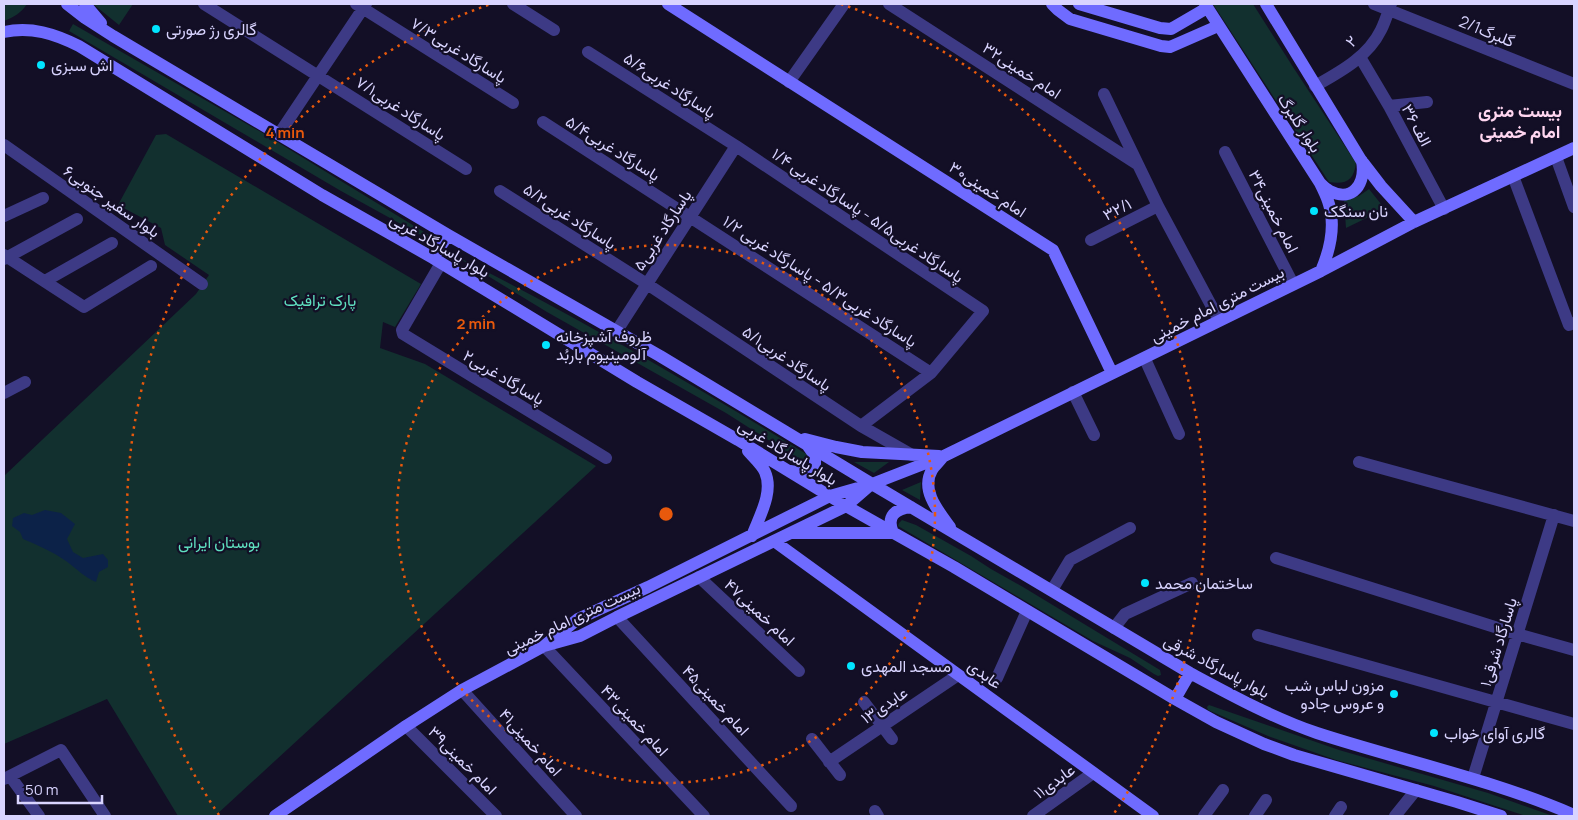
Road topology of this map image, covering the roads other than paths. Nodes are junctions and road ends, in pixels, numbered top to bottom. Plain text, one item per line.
1 (67, 4) edge
2 (85, 4) edge
3 (204, 4) edge
4 (513, 4) edge
5 (668, 4) edge
6 (844, 4) edge
7 (890, 4) edge
8 (1052, 4) edge
9 (1266, 4) edge
10 (1374, 4) edge
11 (362, 5) edge
12 (1089, 5) edge
13 (1206, 6) edge
14 (1390, 7) edge
15 (1179, 24) junction
16 (1218, 26) junction
17 (554, 30) dead end
18 (7, 32) edge
19 (113, 36) junction
20 (1186, 40) junction
21 (588, 52) dead end
22 (1360, 57) junction
23 (318, 75) junction
24 (789, 82) junction
25 (1574, 84) edge
26 (1315, 86) junction
27 (1104, 94) dead end
28 (1427, 102) dead end
29 (513, 103) dead end
30 (1389, 106) junction
31 (543, 122) dead end
32 (279, 134) junction
33 (4, 145) edge
34 (736, 146) junction
35 (1574, 148) edge
36 (1225, 152) dead end
37 (1556, 157) junction
38 (1362, 160) junction
39 (1138, 164) junction
40 (466, 169) dead end
41 (1513, 176) junction
42 (1320, 184) junction
43 (500, 191) dead end
44 (43, 198) dead end
45 (1158, 206) junction
46 (1574, 207) edge
47 (1444, 209) junction
48 (4, 216) edge
49 (690, 216) junction
50 (77, 219) dead end
51 (1414, 222) junction
52 (448, 235) junction
53 (1091, 240) dead end
54 (112, 243) dead end
55 (5, 257) edge
56 (437, 261) junction
57 (151, 266) dead end
58 (1321, 271) junction
59 (45, 282) junction
60 (202, 284) dead end
61 (646, 284) junction
62 (1293, 284) junction
63 (1219, 320) junction
64 (1572, 324) edge
65 (616, 332) junction
66 (1145, 359) junction
67 (931, 372) junction
68 (1112, 374) junction
69 (25, 382) dead end
70 (1073, 392) junction
71 (4, 394) edge
72 (861, 426) junction
73 (789, 434) junction
74 (1179, 434) dead end
75 (1094, 435) dead end
76 (738, 440) junction
77 (807, 445) junction
78 (912, 455) junction
79 (944, 456) junction
80 (606, 458) dead end
81 (1358, 462) dead end
82 (787, 471) junction
83 (872, 484) junction
84 (830, 496) junction
85 (846, 506) junction
86 (911, 507) junction
87 (1554, 515) junction
88 (1574, 521) edge
89 (1130, 528) dead end
90 (952, 531) junction
91 (790, 533) junction
92 (894, 533) junction
93 (752, 536) junction
94 (774, 541) junction
95 (1276, 558) dead end
96 (699, 578) junction
97 (1192, 583) dead end
98 (1052, 590) junction
99 (1027, 611) junction
100 (617, 617) junction
101 (1114, 628) junction
102 (1517, 634) junction
103 (1258, 635) dead end
104 (544, 646) junction
105 (1574, 650) edge
106 (799, 671) dead end
107 (1190, 673) junction
108 (958, 674) junction
109 (996, 678) dead end
110 (462, 690) junction
111 (1175, 699) junction
112 (864, 702) dead end
113 (1496, 702) junction
114 (1574, 724) edge
115 (406, 726) junction
116 (882, 726) junction
117 (812, 739) dead end
118 (892, 739) dead end
119 (829, 762) junction
120 (1093, 773) junction
121 (840, 776) dead end
122 (7, 778) edge
123 (1472, 778) junction
124 (1223, 790) dead end
125 (1416, 790) junction
126 (1266, 800) dead end
127 (791, 806) dead end
128 (1574, 815) edge
129 (39, 816) edge
130 (105, 816) edge
131 (275, 816) edge
132 (496, 816) edge
133 (576, 816) edge
134 (704, 816) edge
135 (1033, 816) edge
136 (1153, 816) edge
137 (1204, 816) edge
138 (1255, 816) edge
139 (1395, 816) edge
140 (1500, 816) edge

1 - 19 main road, بلوار پاسارگاد غربی
2 - 19 main road
3 - 23 street, پاسارگاد غربی۷/۱
4 - 17 street
5 - 24 main road, امام خمینی۳۰
6 - 24 street
7 - 39 street, امام خمینی۳۲
8 - 20 main road
9 - 26 main road, بلوار گلبرگ
10 - 14 street, 2/1گلبرگ
11 - 23 street
11 - 29 street, پاسارگاد غربی۷/۳
12 - 15 main road
13 - 15 main road
13 - 16 main road, بلوار گلبرگ
14 - 22 street, ۲
14 - 25 street, 2/1گلبرگ
15 - 20 main road
16 - 20 main road
16 - 42 main road, بلوار گلبرگ
18 - 56 main road, بلوار پاسارگاد غربی
19 - 32 main road, بلوار پاسارگاد غربی
21 - 34 street, پاسارگاد غربی۵/۶
22 - 26 street, ۲
22 - 30 street, ۳۶ الف
23 - 32 street
23 - 40 street, پاسارگاد غربی۷/۱
24 - 68 main road, امام خمینی۳۰
26 - 38 main road, بلوار گلبرگ
27 - 39 street
28 - 30 street
30 - 47 street, ۳۶ الف
31 - 49 street, پاسارگاد غربی۵/۴
32 - 52 main road, بلوار پاسارگاد غربی
33 - 60 street, بلوار سفیر جنوبی۶
34 - 49 street, پاسارگاد غربی۵
34 - 67 street, پاسارگاد غربی۵/۵ - پاسارگاد غربی ۱/۴
35 - 37 main road, بیست متری امام خمینی
36 - 62 street, امام خمینی۳۴
37 - 41 main road, بیست متری امام خمینی
37 - 46 street
38 - 42 main road
38 - 51 main road, بلوار گلبرگ
39 - 45 street
41 - 47 main road, بیست متری امام خمینی
41 - 64 street
42 - 58 main road, بلوار گلبرگ
43 - 61 street, پاسارگاد غربی۵/۲
44 - 48 street
45 - 53 street, ۳۲/۱
45 - 63 street
47 - 51 main road, بیست متری امام خمینی
49 - 61 street, پاسارگاد غربی۵
49 - 67 street, پاسارگاد غربی۵/۳ - پاسارگاد غربی ۱/۲
50 - 55 street
51 - 58 main road, بیست متری امام خمینی
52 - 56 main road
52 - 65 main road, بلوار پاسارگاد غربی
54 - 59 street
55 - 59 street
56 - 76 main road, بلوار پاسارگاد غربی
56 - 80 street, پاسارگاد غربی۲
57 - 59 street
58 - 62 main road, بیست متری امام خمینی
61 - 65 street, پاسارگاد غربی۵
61 - 72 street, پاسارگاد غربی۵/۱
62 - 63 main road, بیست متری امام خمینی
63 - 66 main road, بیست متری امام خمینی
65 - 73 main road, بلوار پاسارگاد غربی
66 - 68 main road, بیست متری امام خمینی
66 - 74 street
67 - 72 street
68 - 70 main road, بیست متری امام خمینی
69 - 71 street
70 - 75 street
70 - 79 main road, بیست متری امام خمینی
72 - 78 street, پاسارگاد غربی۵/۱
73 - 77 main road, بلوار پاسارگاد غربی
73 - 78 main road
76 - 82 main road, بلوار پاسارگاد غربی
76 - 93 main road
77 - 82 main road
77 - 83 main road, بلوار پاسارگاد غربی
78 - 79 main road
79 - 83 main road, بیست متری امام خمینی
79 - 90 main road
81 - 87 street
82 - 84 main road, بلوار پاسارگاد غربی
83 - 84 main road
83 - 85 main road, بیست متری امام خمینی
83 - 86 main road, بلوار پاسارگاد شرقی
84 - 85 main road, بلوار پاسارگاد غربی
84 - 93 main road
85 - 91 main road, بیست متری امام خمینی
85 - 92 main road
86 - 90 main road, بلوار پاسارگاد شرقی
86 - 92 main road
87 - 88 street
87 - 102 street, پاسارگاد شرقی۱
89 - 98 street
90 - 98 main road, بلوار پاسارگاد شرقی
91 - 92 main road
91 - 94 main road, بیست متری امام خمینی
92 - 99 main road
93 - 104 main road
94 - 96 main road, بیست متری امام خمینی
94 - 108 main road, عابدی
95 - 102 street
96 - 100 main road, بیست متری امام خمینی
96 - 106 street, امام خمینی۴۷
97 - 101 street
98 - 101 main road, بلوار پاسارگاد شرقی
99 - 109 street
99 - 111 main road
100 - 104 main road, بیست متری امام خمینی
100 - 127 street, امام خمینی۴۵
101 - 107 main road, بلوار پاسارگاد شرقی
102 - 105 street
102 - 113 street, پاسارگاد شرقی۱
103 - 113 street
104 - 110 main road, بیست متری امام خمینی
104 - 134 street, امام خمینی۴۳
107 - 111 main road
107 - 123 main road, بلوار پاسارگاد شرقی
108 - 116 street, عابدی۱۳
108 - 120 main road, عابدی
110 - 115 main road, بیست متری امام خمینی
110 - 133 street, امام خمینی۴۱
111 - 125 main road
112 - 116 street
113 - 114 street
113 - 123 street, پاسارگاد شرقی۱
115 - 131 main road, بیست متری امام خمینی
115 - 132 street, امام خمینی۳۹
116 - 118 street
116 - 119 street, عابدی۱۳
117 - 119 street
119 - 121 street
120 - 135 street, عابدی۱۱
120 - 136 main road, عابدی
122 - 129 street
122 - 130 street
123 - 128 main road, بلوار پاسارگاد شرقی
124 - 137 street
125 - 139 street
125 - 140 main road
126 - 138 street

